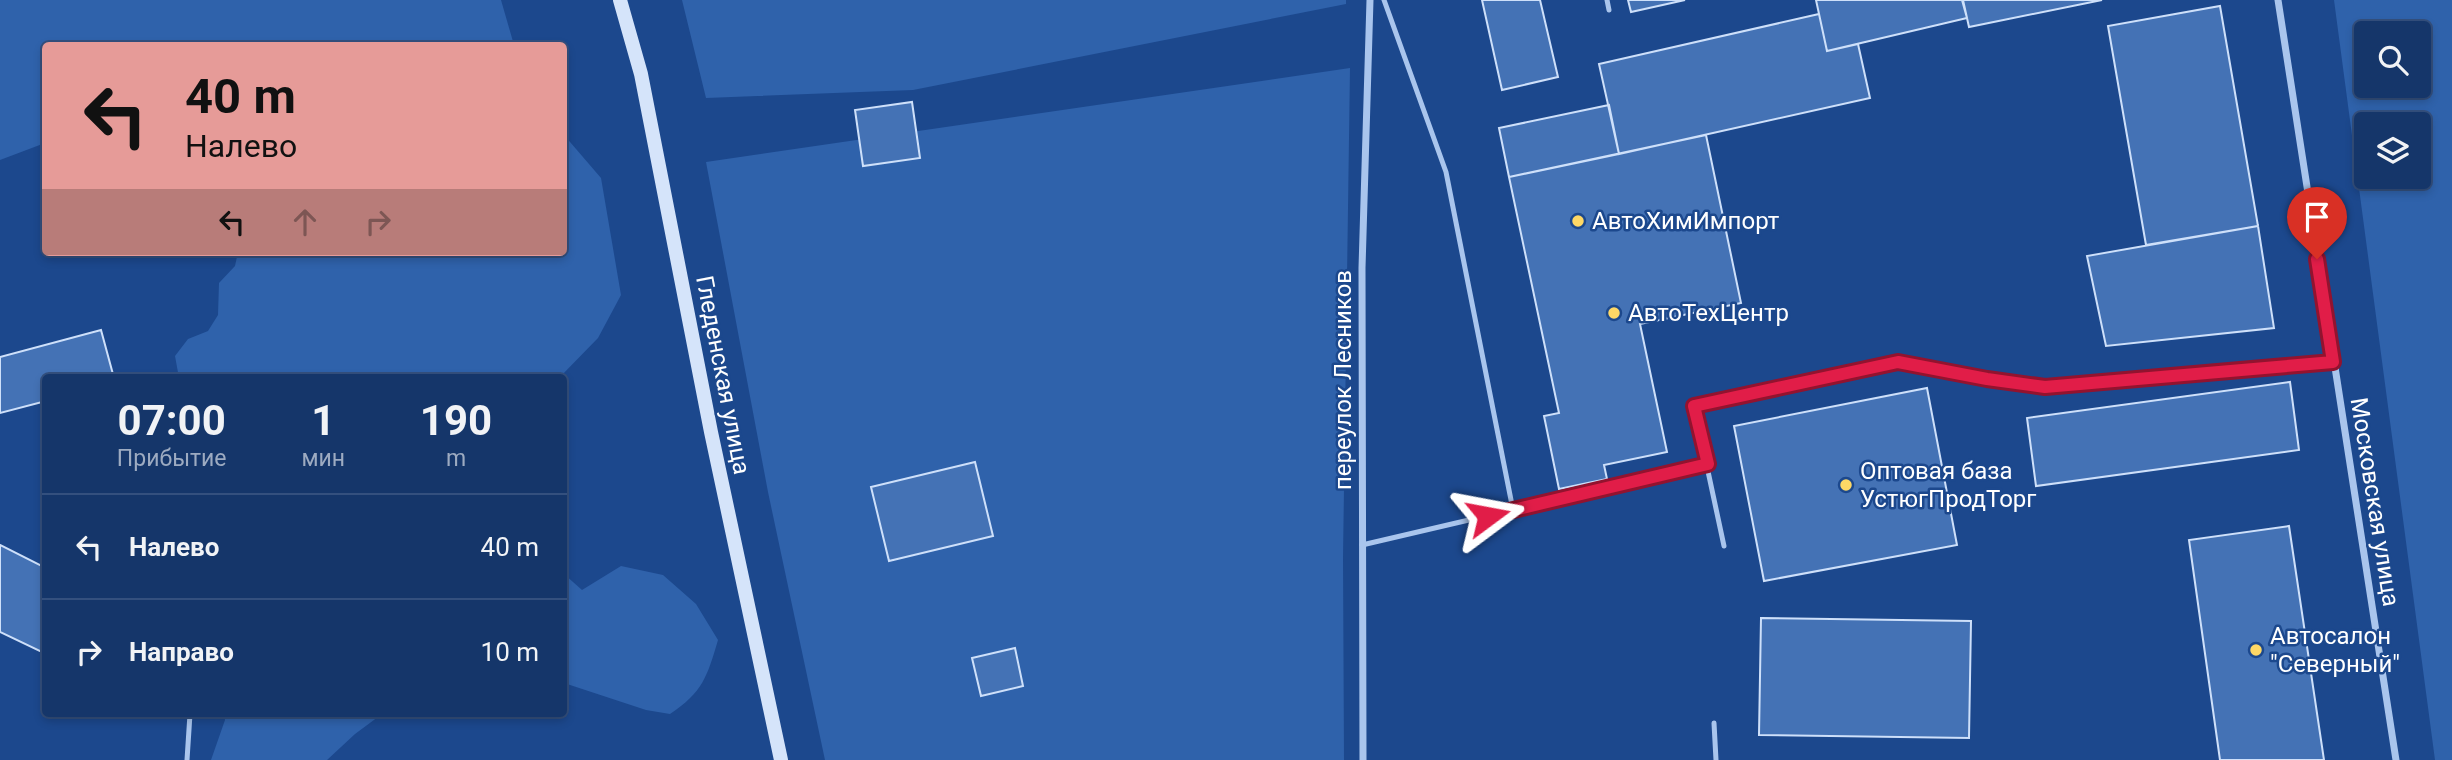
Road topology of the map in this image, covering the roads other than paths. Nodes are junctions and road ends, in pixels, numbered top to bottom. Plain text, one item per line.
1 (620, 0) edge
2 (1370, 0) edge
3 (1384, 0) edge
4 (1606, 0) edge
5 (2278, 0) edge
6 (1609, 10) dead end
7 (2333, 362) junction
8 (1708, 464) junction
9 (1513, 510) junction
10 (1362, 545) junction
11 (1724, 546) dead end
12 (190, 717) edge
13 (1714, 723) dead end
14 (187, 760) edge
15 (781, 760) edge
16 (1363, 760) edge
17 (1716, 760) edge
18 (2396, 760) edge

1 - 15 main road, Гледенская улица
2 - 10 street, переулок Лесников
3 - 9 lane
4 - 6 lane
5 - 7 street, Московская улица
7 - 8 lane
7 - 18 street, Московская улица
8 - 9 lane
8 - 11 lane
9 - 10 lane
10 - 16 street, переулок Лесников
12 - 14 lane
13 - 17 lane

